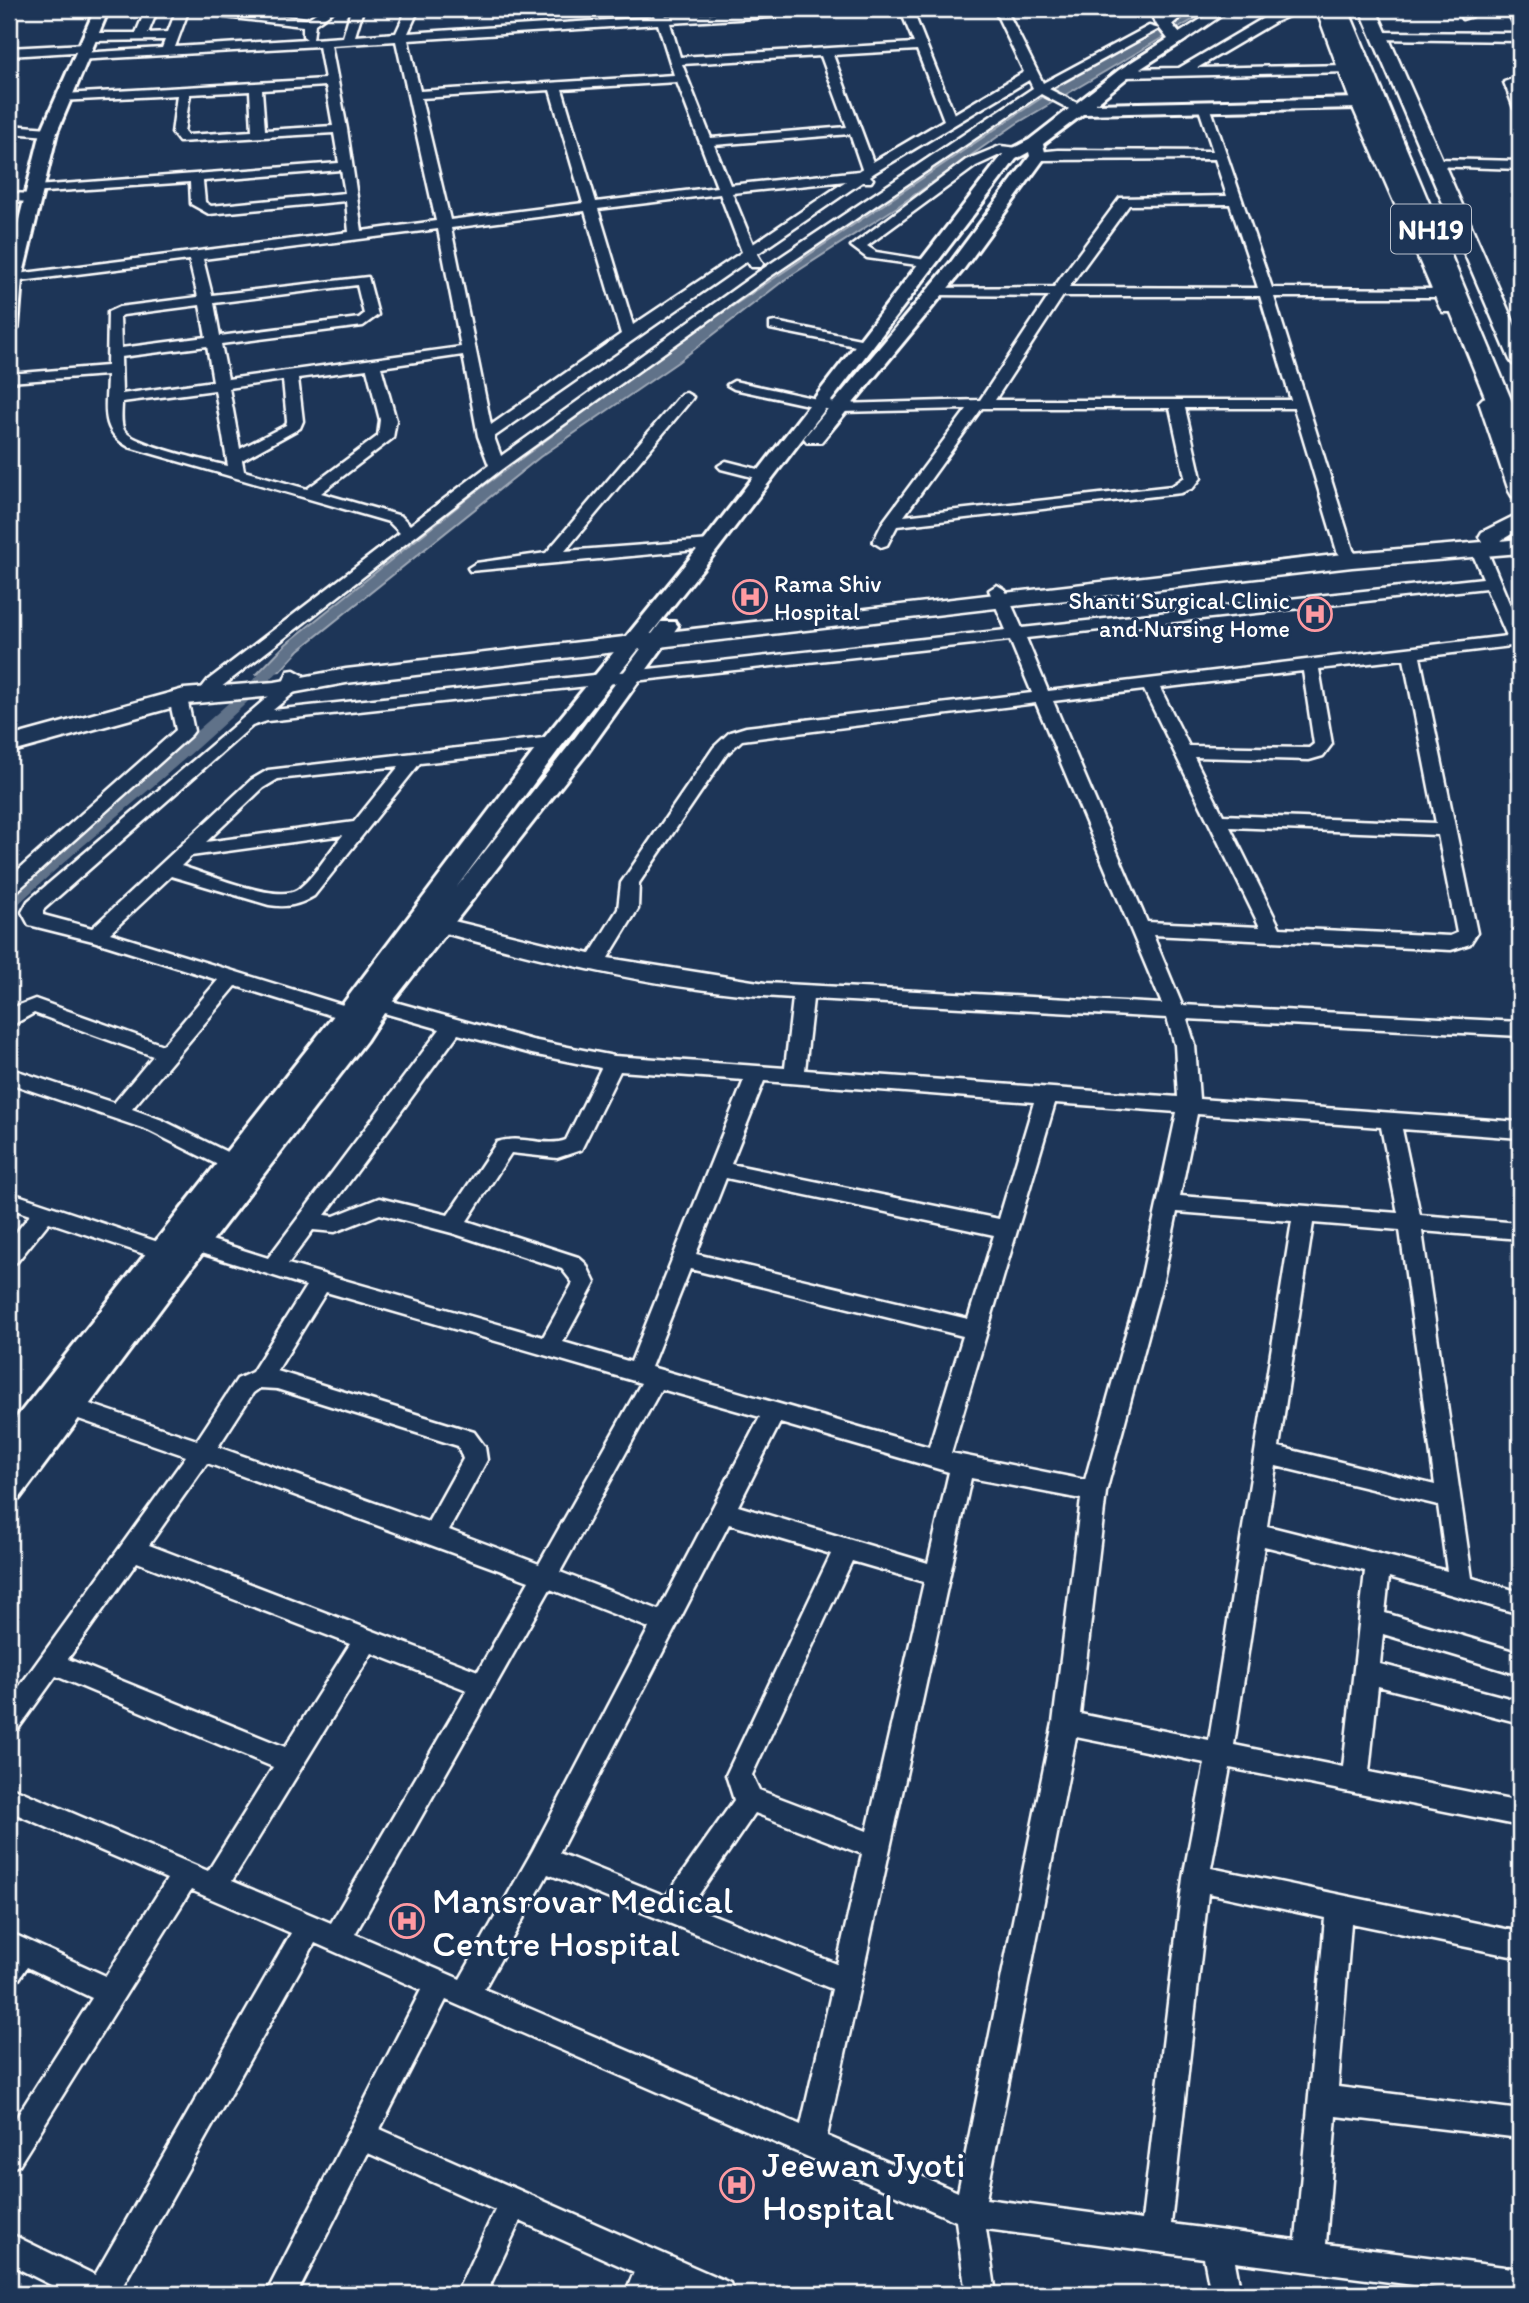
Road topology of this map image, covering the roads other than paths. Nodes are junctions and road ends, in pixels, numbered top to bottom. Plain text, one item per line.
1 (102, 9) edge
2 (152, 9) edge
3 (183, 9) edge
4 (330, 9) edge
5 (413, 9) edge
6 (655, 9) edge
7 (828, 9) edge
8 (838, 9) edge
9 (906, 9) edge
10 (1000, 9) edge
11 (1141, 9) edge
12 (1156, 9) edge
13 (1184, 9) edge
14 (1226, 9) edge
15 (1298, 9) edge
16 (1324, 9) edge
17 (1338, 9) edge
18 (1353, 9) edge
19 (1368, 9) edge
20 (1512, 9) edge
21 (356, 13) dead end
22 (228, 14) dead end
23 (663, 21) junction
24 (309, 23) junction
25 (1520, 24) edge
26 (1167, 31) junction
27 (141, 36) junction
28 (172, 36) junction
29 (401, 36) junction
30 (1379, 36) junction
31 (1520, 37) edge
32 (348, 39) junction
33 (317, 41) junction
34 (921, 46) junction
35 (85, 48) junction
36 (167, 51) junction
37 (9, 52) edge
38 (826, 52) junction
39 (1251, 53) junction
40 (675, 61) junction
41 (1348, 69) junction
42 (1181, 72) junction
43 (1031, 73) junction
44 (1124, 73) junction
45 (683, 78) junction
46 (1520, 80) edge
47 (332, 82) junction
48 (555, 86) junction
49 (257, 87) junction
50 (1041, 89) junction
51 (184, 90) junction
52 (416, 95) junction
53 (64, 97) junction
54 (1360, 103) junction
55 (1073, 106) junction
56 (1204, 106) junction
57 (1520, 108) edge
58 (950, 119) junction
59 (9, 129) edge
60 (341, 129) junction
61 (855, 130) junction
62 (49, 132) junction
63 (259, 135) junction
64 (706, 142) junction
65 (1030, 150) junction
66 (1222, 155) junction
67 (1436, 163) junction
68 (1520, 165) edge
69 (346, 166) junction
70 (866, 173) junction
71 (196, 179) junction
72 (252, 190) junction
73 (723, 190) junction
74 (35, 194) junction
75 (352, 196) junction
76 (9, 197) edge
77 (879, 197) junction
78 (1236, 200) junction
79 (589, 206) junction
80 (444, 225) junction
81 (356, 237) junction
82 (749, 253) junction
83 (195, 256) junction
84 (927, 264) junction
85 (763, 275) junction
86 (11, 278) edge
87 (936, 291) junction
88 (1058, 292) junction
89 (1266, 292) junction
90 (1443, 293) junction
91 (206, 299) junction
92 (775, 326) dead end
93 (9, 328) edge
94 (629, 335) junction
95 (1515, 336) edge
96 (212, 340) junction
97 (865, 344) junction
98 (469, 350) junction
99 (116, 353) junction
100 (1520, 360) edge
101 (373, 364) junction
102 (115, 370) junction
103 (290, 374) junction
104 (9, 378) edge
105 (221, 382) junction
106 (734, 385) dead end
107 (686, 397) dead end
108 (115, 399) junction
109 (981, 404) junction
110 (1177, 404) junction
111 (1300, 404) junction
112 (829, 406) junction
113 (1520, 409) edge
114 (486, 436) junction
115 (1520, 450) edge
116 (236, 466) junction
117 (497, 466) junction
118 (726, 466) dead end
119 (764, 475) junction
120 (1520, 491) edge
121 (310, 494) junction
122 (1520, 520) edge
123 (891, 522) junction
124 (409, 534) junction
125 (1520, 534) edge
126 (881, 542) dead end
127 (711, 545) junction
128 (1484, 545) junction
129 (1520, 546) edge
130 (1349, 555) junction
131 (551, 557) junction
132 (1520, 562) edge
133 (476, 568) dead end
134 (1492, 582) junction
135 (999, 595) junction
136 (649, 635) junction
137 (1017, 636) junction
138 (1519, 644) edge
139 (1411, 653) junction
140 (1310, 664) junction
141 (633, 677) junction
142 (605, 679) junction
143 (284, 682) junction
144 (1149, 683) junction
145 (223, 688) junction
146 (1041, 695) junction
147 (178, 698) junction
148 (252, 719) junction
149 (9, 732) edge
150 (552, 743) junction
151 (9, 745) edge
152 (1182, 751) junction
153 (415, 758) junction
154 (1217, 821) junction
155 (358, 827) junction
156 (1448, 829) junction
157 (186, 851) junction
158 (167, 868) junction
159 (9, 888) edge
160 (441, 925) junction
161 (1140, 928) junction
162 (1273, 934) junction
163 (96, 935) junction
164 (594, 964) junction
165 (231, 978) junction
166 (804, 992) junction
167 (1175, 1011) junction
168 (364, 1013) junction
169 (9, 1020) edge
170 (454, 1025) junction
171 (1520, 1029) edge
172 (168, 1054) junction
173 (614, 1063) junction
174 (9, 1075) edge
175 (756, 1075) junction
176 (794, 1077) junction
177 (1047, 1094) junction
178 (1189, 1104) junction
179 (118, 1112) junction
180 (1390, 1120) junction
181 (1520, 1130) edge
182 (232, 1164) junction
183 (719, 1169) junction
184 (9, 1200) edge
185 (1168, 1203) junction
186 (43, 1213) junction
187 (1304, 1214) junction
188 (306, 1221) junction
189 (1410, 1222) junction
190 (453, 1225) junction
191 (1007, 1229) junction
192 (1520, 1231) edge
193 (178, 1244) junction
194 (9, 1256) edge
195 (682, 1259) junction
196 (273, 1268) junction
197 (321, 1281) junction
198 (976, 1330) junction
199 (549, 1346) junction
200 (647, 1374) junction
201 (260, 1378) junction
202 (72, 1407) junction
203 (775, 1411) junction
204 (9, 1448) edge
205 (203, 1451) junction
206 (1266, 1454) junction
207 (950, 1462) junction
208 (9, 1490) edge
209 (1094, 1492) junction
210 (1449, 1498) junction
211 (723, 1512) junction
212 (1253, 1533) junction
213 (434, 1535) junction
214 (846, 1548) junction
215 (133, 1550) junction
216 (1378, 1564) junction
217 (545, 1576) junction
218 (938, 1576) junction
219 (1461, 1585) junction
220 (1520, 1603) edge
221 (1372, 1620) junction
222 (665, 1623) junction
223 (366, 1640) junction
224 (51, 1663) junction
225 (1520, 1664) edge
226 (1367, 1672) junction
227 (484, 1685) junction
228 (1520, 1712) edge
229 (9, 1721) edge
230 (1066, 1723) junction
231 (1220, 1752) junction
232 (290, 1762) junction
233 (1355, 1780) junction
234 (9, 1798) edge
235 (750, 1799) junction
236 (1520, 1814) edge
237 (878, 1848) junction
238 (542, 1859) junction
239 (186, 1874) junction
240 (1196, 1878) junction
241 (214, 1886) junction
242 (1339, 1907) junction
243 (672, 1911) junction
244 (309, 1928) junction
245 (337, 1939) junction
246 (1520, 1945) edge
247 (13, 1955) edge
248 (848, 1982) junction
249 (439, 1984) junction
250 (111, 1993) junction
251 (466, 1995) junction
252 (1324, 2100) junction
253 (1520, 2124) edge
254 (362, 2136) junction
255 (810, 2144) junction
256 (9, 2155) edge
257 (513, 2203) junction
258 (969, 2212) junction
259 (1155, 2236) junction
260 (1217, 2245) junction
261 (9, 2248) edge
262 (1310, 2256) junction
263 (653, 2265) junction
264 (1520, 2284) edge
265 (100, 2294) edge
266 (281, 2294) edge
267 (471, 2294) edge
268 (640, 2294) edge
269 (719, 2294) edge
270 (981, 2294) edge
271 (1226, 2294) edge

1 - 35 street
2 - 27 street
3 - 28 street
4 - 24 street
5 - 29 street
6 - 23 street
7 - 8 street
7 - 23 street
9 - 34 street
10 - 43 street
11 - 26 street
12 - 26 street
13 - 26 street
14 - 26 street
15 - 39 street
16 - 41 main road
17 - 115 highway, NH19
18 - 113 highway, NH19
19 - 30 main road
20 - 25 street
21 - 32 street
22 - 24 street
23 - 29 street
23 - 40 street
24 - 33 street
26 - 44 street
26 - 50 street
27 - 28 street
27 - 35 street
28 - 36 street
29 - 32 street
29 - 52 street
30 - 31 street
30 - 67 main road
32 - 33 street
33 - 36 street
33 - 47 street
34 - 38 street
34 - 58 street
35 - 36 street
35 - 37 street
35 - 53 street
38 - 40 street
38 - 61 street
39 - 41 street
39 - 42 street
39 - 42 street
40 - 45 street
41 - 54 main road
42 - 44 street
43 - 50 street
43 - 58 street
44 - 55 street
45 - 48 street
45 - 64 street
46 - 57 street
47 - 49 street
47 - 60 street
48 - 52 street
48 - 79 street
49 - 51 street
49 - 63 street
50 - 55 street
50 - 77 street
51 - 53 street
51 - 63 street
52 - 80 street
53 - 62 street
54 - 56 street
54 - 90 main road
55 - 56 street
55 - 65 street
56 - 66 street
58 - 70 street
59 - 62 street
60 - 63 street
60 - 69 street
61 - 64 street
61 - 70 street
62 - 74 street
64 - 73 street
65 - 66 street
65 - 84 street
65 - 84 street
65 - 87 street
66 - 78 street
67 - 68 street
67 - 95 main road
69 - 72 street
69 - 75 street
70 - 73 street
70 - 77 street
70 - 82 street
71 - 72 street
71 - 72 street
71 - 74 street
72 - 75 street
73 - 79 street
73 - 82 street
74 - 76 street
74 - 86 street
75 - 81 street
77 - 85 street
78 - 88 street
78 - 89 street
79 - 80 street
79 - 94 street
80 - 81 street
80 - 98 street
81 - 83 street
82 - 85 street
82 - 94 street
83 - 86 street
83 - 91 street
84 - 97 street
85 - 117 street
86 - 93 street
87 - 88 street
87 - 112 street
88 - 89 street
88 - 109 street
89 - 90 street
89 - 111 street
90 - 120 main road
91 - 96 street
91 - 96 street
91 - 99 street
92 - 97 street
94 - 114 street
95 - 100 main road
96 - 99 street
96 - 105 street
97 - 112 street
98 - 101 street
98 - 114 street
99 - 102 street
101 - 103 street
101 - 121 street
102 - 104 street
102 - 108 street
103 - 105 street
103 - 116 street
105 - 108 street
105 - 116 street
106 - 112 street
107 - 131 street
108 - 116 street
109 - 110 street
109 - 112 street
109 - 123 street
110 - 111 street
110 - 123 street
111 - 130 street
112 - 119 street
112 - 136 street
114 - 117 street
116 - 121 street
117 - 124 street
118 - 119 street
119 - 127 street
121 - 124 street
122 - 128 main road
123 - 126 street
124 - 145 street
125 - 128 main road
127 - 131 street
127 - 136 street
128 - 129 main road
128 - 130 main road
128 - 132 main road
128 - 134 street
130 - 135 main road
131 - 133 street
134 - 137 street
134 - 138 street
135 - 136 main road
135 - 137 street
136 - 141 street
136 - 142 street
136 - 143 main road
137 - 141 street
137 - 146 street
138 - 139 street
139 - 140 street
139 - 156 street
140 - 144 street
140 - 152 street
141 - 142 street
141 - 160 street
142 - 148 street
142 - 150 street
143 - 145 main road
143 - 148 street
144 - 146 street
144 - 152 street
145 - 147 main road
145 - 149 main road
146 - 161 street
146 - 164 street
147 - 151 main road
147 - 159 street
148 - 163 street
150 - 153 street
150 - 168 street
152 - 154 street
153 - 155 street
153 - 157 street
154 - 156 street
154 - 162 street
155 - 157 street
155 - 158 street
156 - 162 street
157 - 158 street
158 - 163 street
160 - 164 street
160 - 168 street
161 - 162 street
161 - 167 street
163 - 165 street
164 - 166 street
165 - 168 street
165 - 172 street
166 - 167 street
166 - 176 street
167 - 171 street
167 - 178 street
168 - 170 street
168 - 182 street
168 - 193 street
169 - 172 street
170 - 173 street
170 - 188 street
172 - 179 street
173 - 175 street
173 - 190 street
174 - 179 street
175 - 176 street
175 - 183 street
176 - 177 street
177 - 178 street
177 - 191 street
178 - 180 street
178 - 185 street
179 - 182 street
180 - 181 street
180 - 189 street
182 - 193 street
183 - 191 street
183 - 195 street
184 - 186 street
185 - 187 street
185 - 209 street
186 - 193 street
186 - 194 street
187 - 189 street
187 - 206 street
188 - 190 street
188 - 196 street
189 - 192 street
189 - 210 street
190 - 199 street
191 - 198 street
193 - 196 street
193 - 202 street
193 - 204 street
195 - 198 street
195 - 200 street
196 - 197 street
197 - 199 street
197 - 201 street
198 - 207 street
199 - 200 street
200 - 203 street
200 - 217 street
201 - 205 street
201 - 213 street
202 - 205 street
202 - 208 street
203 - 207 street
203 - 211 street
205 - 213 street
205 - 215 street
206 - 210 street
206 - 212 street
207 - 209 street
207 - 218 street
209 - 230 street
210 - 219 street
211 - 214 street
211 - 222 street
212 - 216 street
212 - 231 street
213 - 217 street
214 - 218 street
214 - 235 street
215 - 223 street
215 - 224 street
216 - 219 street
216 - 221 street
217 - 222 street
217 - 227 street
218 - 237 street
219 - 220 street
221 - 225 street
221 - 226 street
222 - 238 street
223 - 227 street
223 - 232 street
224 - 229 street
224 - 232 street
226 - 228 street
226 - 233 street
227 - 245 street
230 - 231 street
230 - 258 street
231 - 233 street
231 - 240 street
232 - 241 street
233 - 236 street
234 - 239 street
235 - 237 street
235 - 243 street
237 - 248 street
238 - 243 street
238 - 251 street
239 - 241 street
239 - 250 street
240 - 242 street
240 - 259 street
241 - 244 street
242 - 246 street
242 - 252 street
243 - 248 street
244 - 245 street
244 - 265 street
245 - 249 street
247 - 250 street
248 - 255 street
249 - 251 street
249 - 254 street
250 - 256 street
251 - 255 street
252 - 253 street
252 - 262 street
254 - 257 street
254 - 266 street
255 - 258 street
257 - 263 street
257 - 267 street
258 - 259 street
258 - 270 street
259 - 260 street
260 - 262 street
260 - 271 street
261 - 265 street
262 - 264 street
263 - 268 street
263 - 269 street

